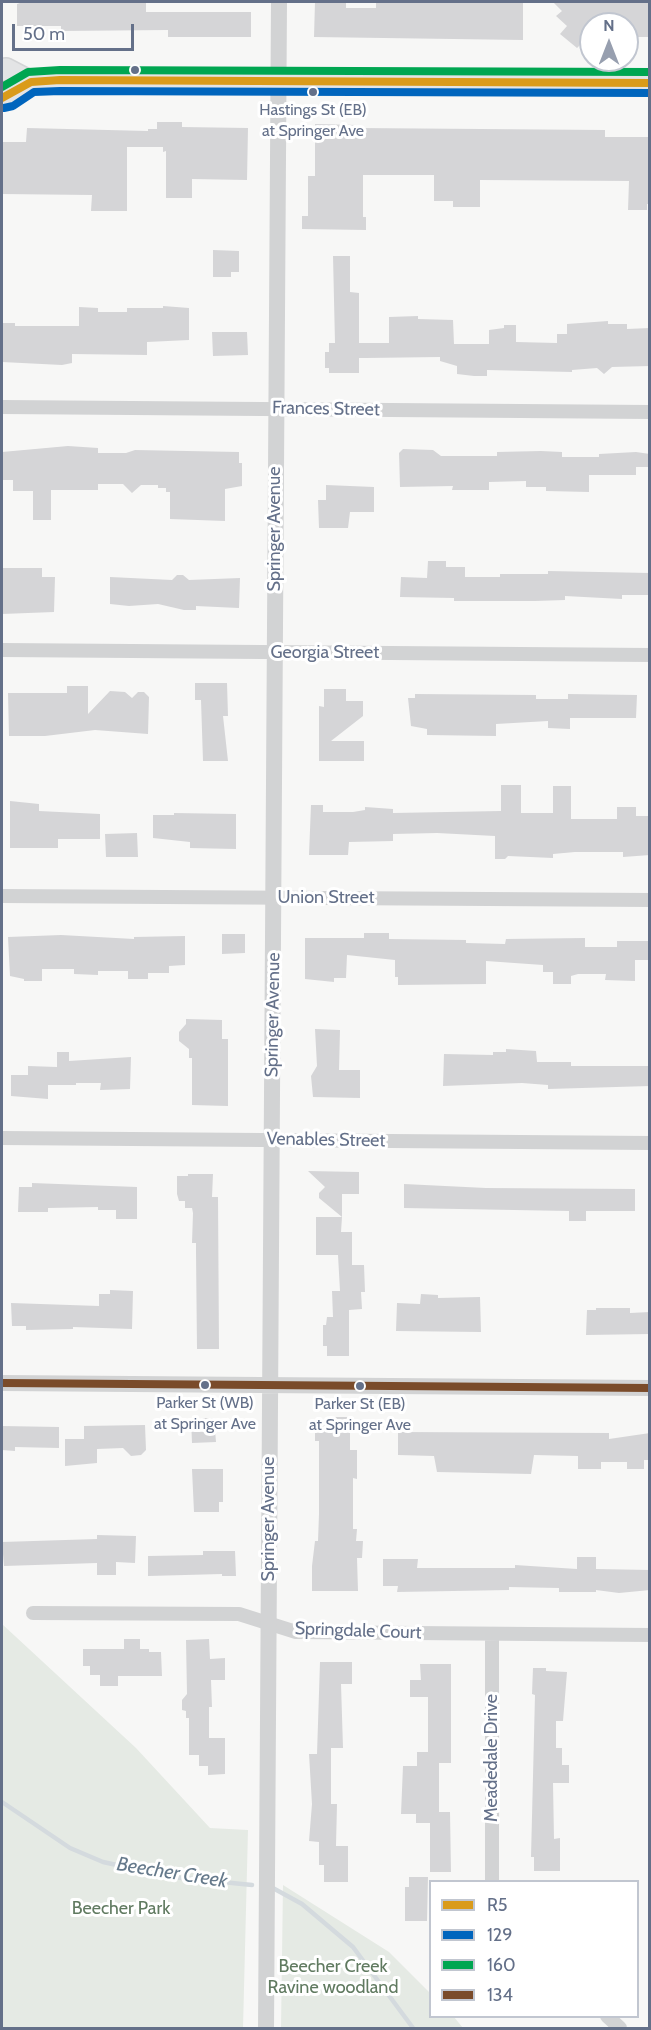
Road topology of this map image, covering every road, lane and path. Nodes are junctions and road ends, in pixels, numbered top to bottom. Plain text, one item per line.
1 (279, 2) edge
2 (2, 70) edge
3 (278, 81) junction
4 (31, 82) junction
5 (650, 83) edge
6 (2, 98) edge
7 (2, 407) edge
8 (277, 408) junction
9 (650, 412) edge
10 (2, 650) edge
11 (274, 652) junction
12 (650, 655) edge
13 (2, 896) edge
14 (274, 898) junction
15 (650, 900) edge
16 (2, 1138) edge
17 (272, 1139) junction
18 (650, 1143) edge
19 (2, 1383) edge
20 (270, 1386) junction
21 (650, 1388) edge
22 (33, 1613) dead end
23 (268, 1624) junction
24 (492, 1635) junction
25 (650, 1635) edge
26 (492, 1880) edge
27 (266, 2028) edge

1 - 3 street, Springer Avenue
2 - 4 main road
3 - 4 main road
3 - 5 main road
3 - 8 street, Springer Avenue
4 - 6 main road
7 - 8 street, Frances Street
8 - 9 street, Frances Street
8 - 11 street, Springer Avenue
10 - 11 street, Georgia Street
11 - 12 street, Georgia Street
11 - 14 street, Springer Avenue
13 - 14 street, Union Street
14 - 15 street, Union Street
14 - 17 street, Springer Avenue
16 - 17 street, Venables Street
17 - 18 street, Venables Street
17 - 20 street, Springer Avenue
19 - 20 street
20 - 21 street
20 - 23 street, Springer Avenue
22 - 23 street, Springdale Court
23 - 24 street, Springdale Court
23 - 27 street, Springer Avenue
24 - 25 street, Springdale Court
24 - 26 street, Meadedale Drive

